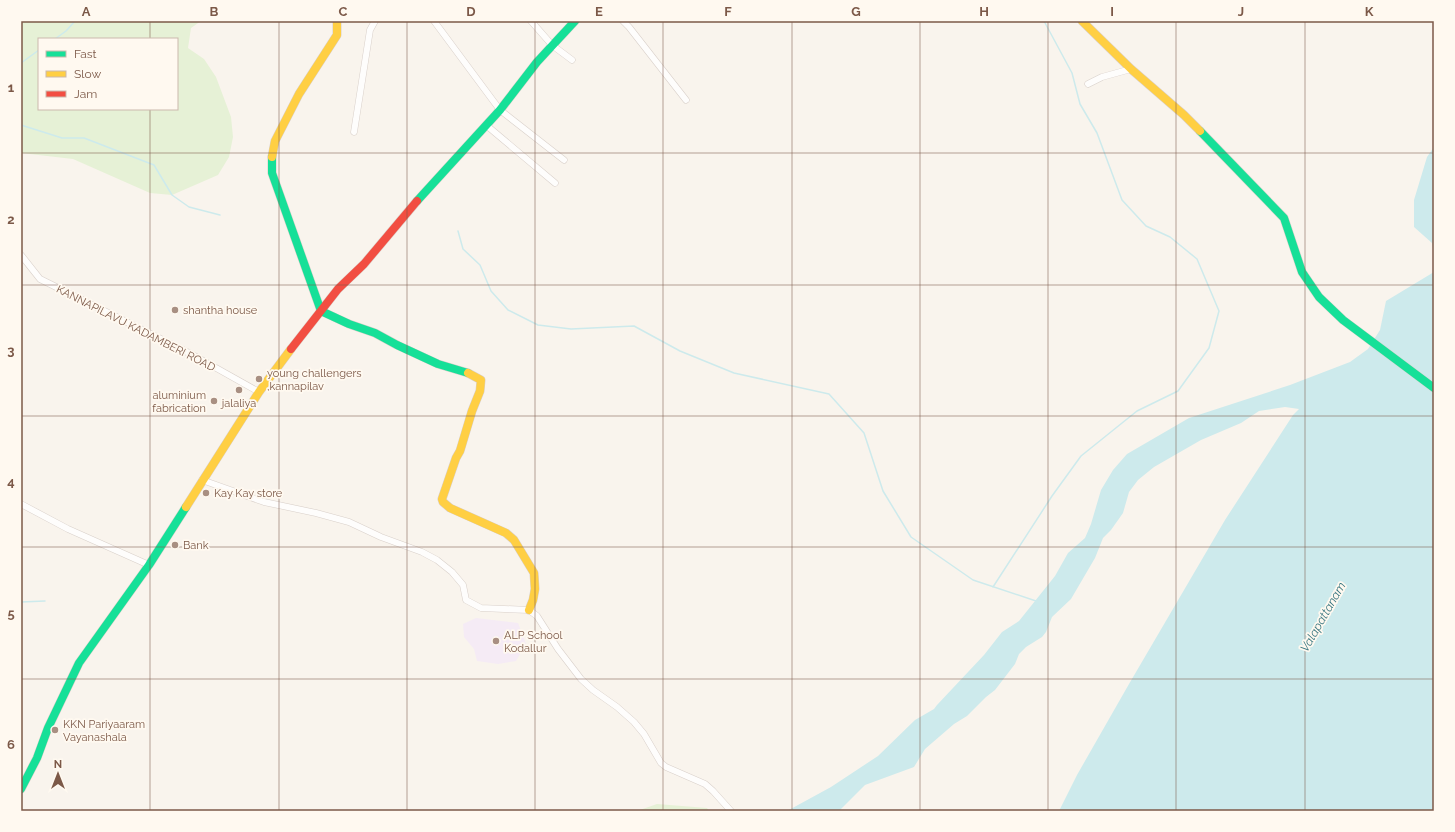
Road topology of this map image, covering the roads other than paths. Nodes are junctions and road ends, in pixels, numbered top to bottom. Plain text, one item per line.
1 (337, 21) edge
2 (375, 21) edge
3 (434, 21) edge
4 (531, 21) edge
5 (575, 21) edge
6 (623, 21) edge
7 (1082, 21) edge
8 (552, 46) junction
9 (572, 60) dead end
10 (1131, 69) junction
11 (1088, 84) dead end
12 (686, 100) dead end
13 (500, 110) junction
14 (486, 125) junction
15 (354, 132) dead end
16 (564, 160) dead end
17 (555, 183) dead end
18 (21, 255) edge
19 (321, 311) junction
20 (1434, 388) edge
21 (258, 392) junction
22 (202, 480) junction
23 (21, 504) edge
24 (149, 565) junction
25 (529, 610) junction
26 (21, 789) edge
27 (731, 811) edge

1 - 19 main road
2 - 15 street
3 - 13 street
4 - 8 street
5 - 8 main road
6 - 12 street
7 - 10 main road
8 - 9 street
8 - 13 main road
10 - 11 street
10 - 20 main road
13 - 14 main road
13 - 16 street
14 - 17 street
14 - 19 main road
18 - 21 street, KANNAPILAVU KADAMBERI ROAD
19 - 21 main road
19 - 25 main road
21 - 22 main road
22 - 24 main road
22 - 25 street
23 - 24 street
24 - 26 main road
25 - 27 street

